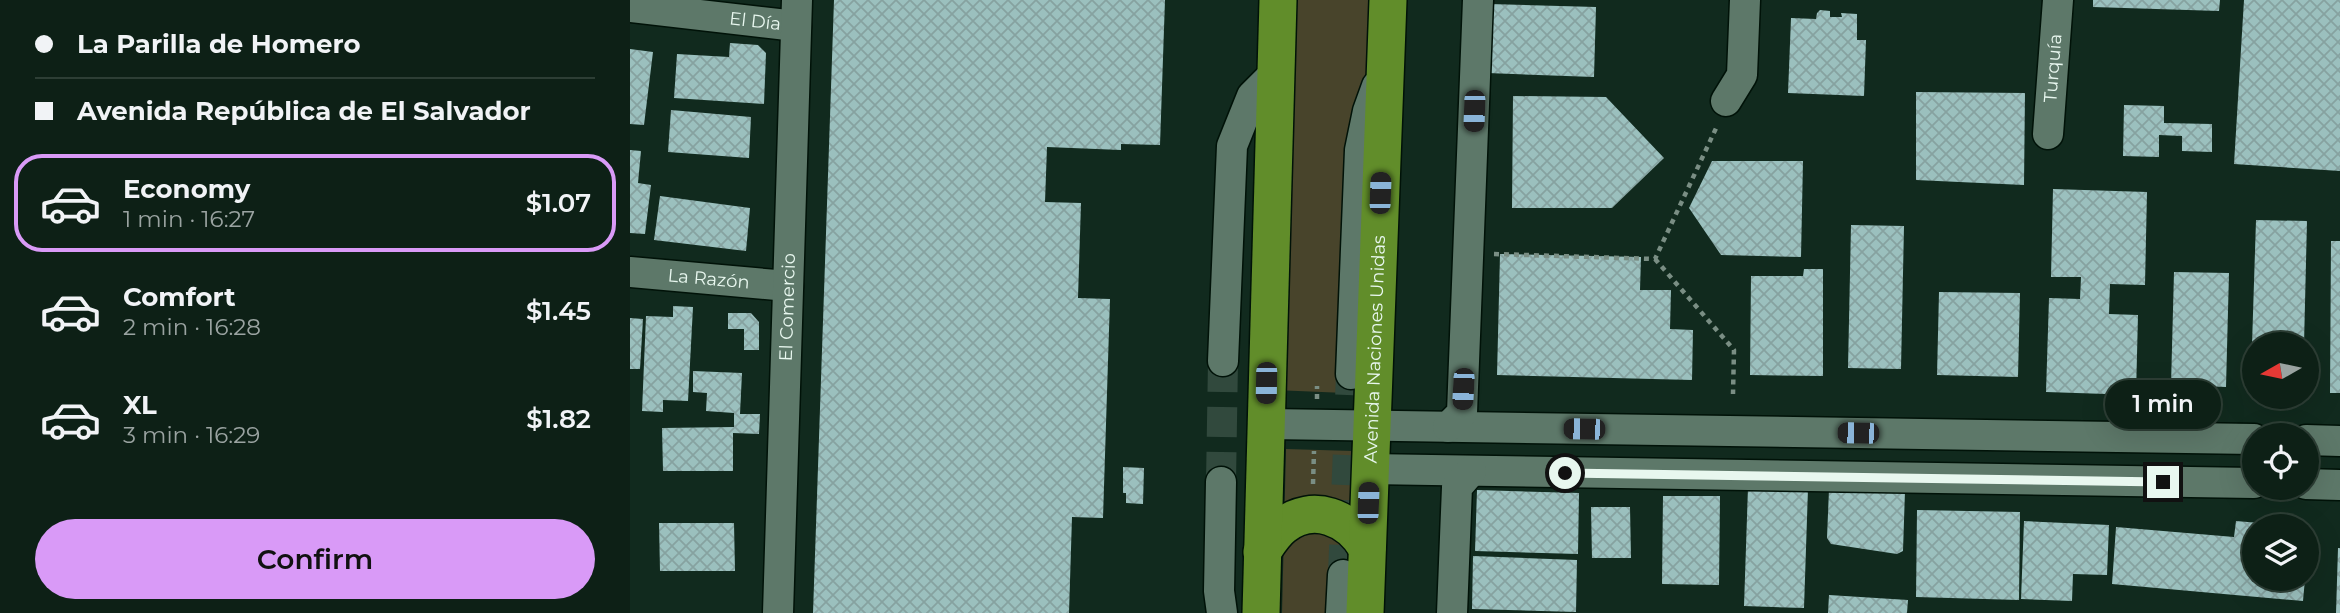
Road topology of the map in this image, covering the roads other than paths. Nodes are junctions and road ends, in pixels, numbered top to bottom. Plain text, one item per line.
1 (1388, 0) edge
2 (1478, 0) edge
3 (1745, 0) edge
4 (2058, 0) edge
5 (1277, 2) edge
6 (630, 7) edge
7 (796, 13) edge
8 (1385, 63) junction
9 (1276, 72) junction
10 (1724, 109) road end
11 (2048, 134) dead end
12 (630, 272) edge
13 (788, 286) junction
14 (1223, 361) tunnel mouth
15 (1351, 374) tunnel mouth
16 (1266, 424) junction
17 (1371, 426) junction
18 (1448, 427) junction
19 (2242, 439) edge
20 (2319, 440) edge
21 (2340, 441) edge
22 (1369, 470) junction
23 (1471, 471) junction
24 (1221, 482) tunnel mouth
25 (2242, 483) edge
26 (2319, 484) edge
27 (2340, 485) edge
28 (1367, 548) junction
29 (1262, 552) junction
30 (1343, 575) tunnel mouth
31 (778, 613) edge
32 (1222, 613) edge
33 (1261, 613) edge
34 (1341, 613) edge
35 (1365, 613) edge
36 (1452, 613) edge

1 - 8 main road, Avenida Naciones Unidas
2 - 18 street
3 - 10 street
4 - 11 street, Turquía
5 - 9 main road
6 - 7 street, El Día
7 - 13 street, El Comercio
8 - 15 street
8 - 17 main road, Avenida Naciones Unidas
9 - 14 street
9 - 16 main road
12 - 13 street, La Razón
13 - 31 street, El Comercio
16 - 17 street
16 - 29 main road
17 - 18 street
17 - 22 main road, Avenida Naciones Unidas
18 - 19 street
20 - 21 street
22 - 23 street
22 - 28 main road, Avenida Naciones Unidas
23 - 25 street
23 - 36 street
24 - 32 street
26 - 27 street
28 - 29 main road
28 - 35 main road, Avenida Naciones Unidas
29 - 33 main road
30 - 34 street

